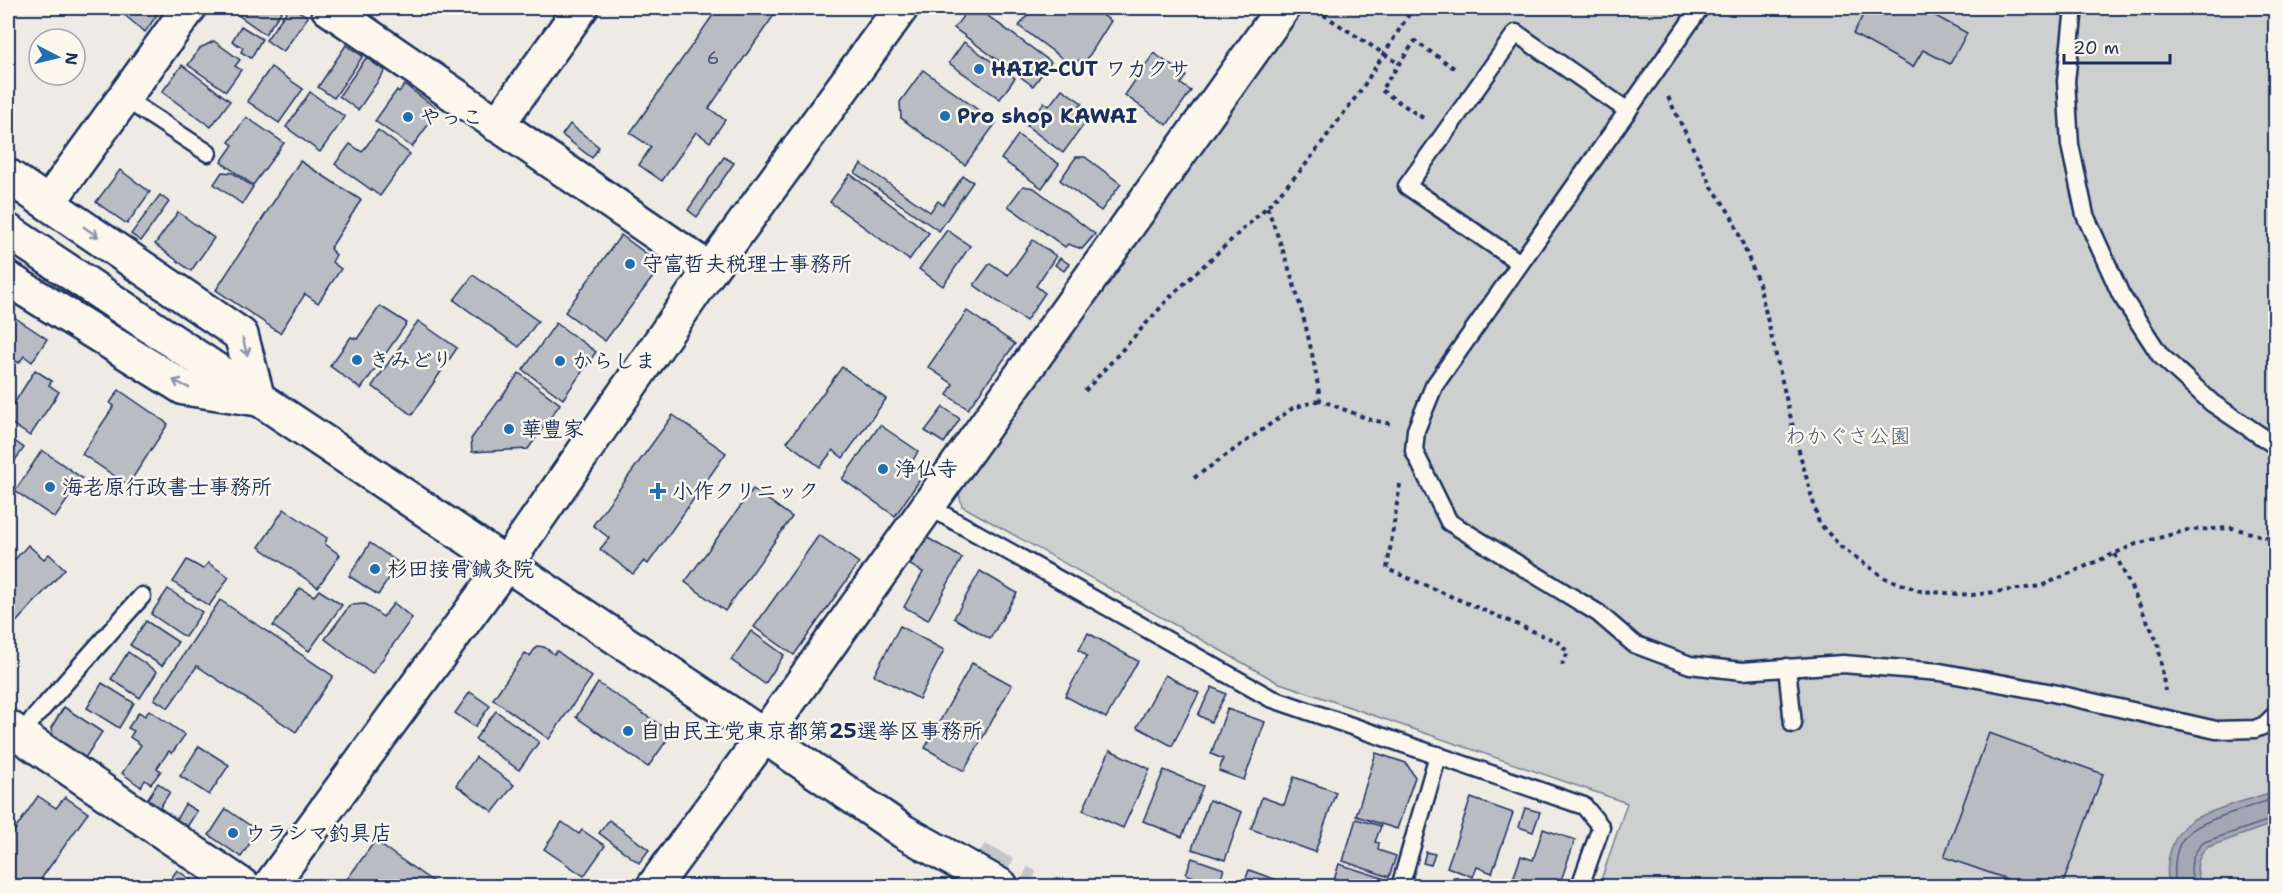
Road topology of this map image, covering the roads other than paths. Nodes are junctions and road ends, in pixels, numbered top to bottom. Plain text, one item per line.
1 (189, 8) edge
2 (328, 8) edge
3 (581, 8) edge
4 (901, 8) edge
5 (1283, 8) edge
6 (1700, 8) edge
7 (2074, 8) edge
8 (124, 98) junction
9 (1628, 111) junction
10 (497, 125) junction
11 (208, 153) dead end
12 (8, 176) edge
13 (48, 202) junction
14 (8, 231) edge
15 (1520, 263) junction
16 (710, 270) junction
17 (8, 279) edge
18 (258, 399) junction
19 (2276, 446) edge
20 (927, 505) junction
21 (506, 564) junction
22 (142, 596) dead end
23 (1787, 667) junction
24 (2276, 714) edge
25 (1793, 724) dead end
26 (13, 731) edge
27 (764, 736) junction
28 (1438, 755) junction
29 (1402, 880) dead end
30 (243, 886) edge
31 (270, 886) edge
32 (654, 886) edge
33 (1001, 886) tunnel mouth
34 (1580, 886) edge

1 - 8 street
2 - 10 street
3 - 10 street
4 - 16 street
5 - 20 street
6 - 9 lane
7 - 19 lane
8 - 11 lane
8 - 13 street
9 - 15 lane
9 - 15 lane
10 - 16 street
12 - 13 street
13 -> 18 street
14 - 18 street
15 - 23 lane
16 - 21 street
18 -> 17 street
18 - 21 street
20 - 27 street
20 - 28 lane
21 - 27 street
21 - 31 street
22 - 26 lane
23 - 24 lane
23 - 25 lane
26 - 30 street
27 - 32 street
27 - 33 street
28 - 29 lane
28 - 34 lane

